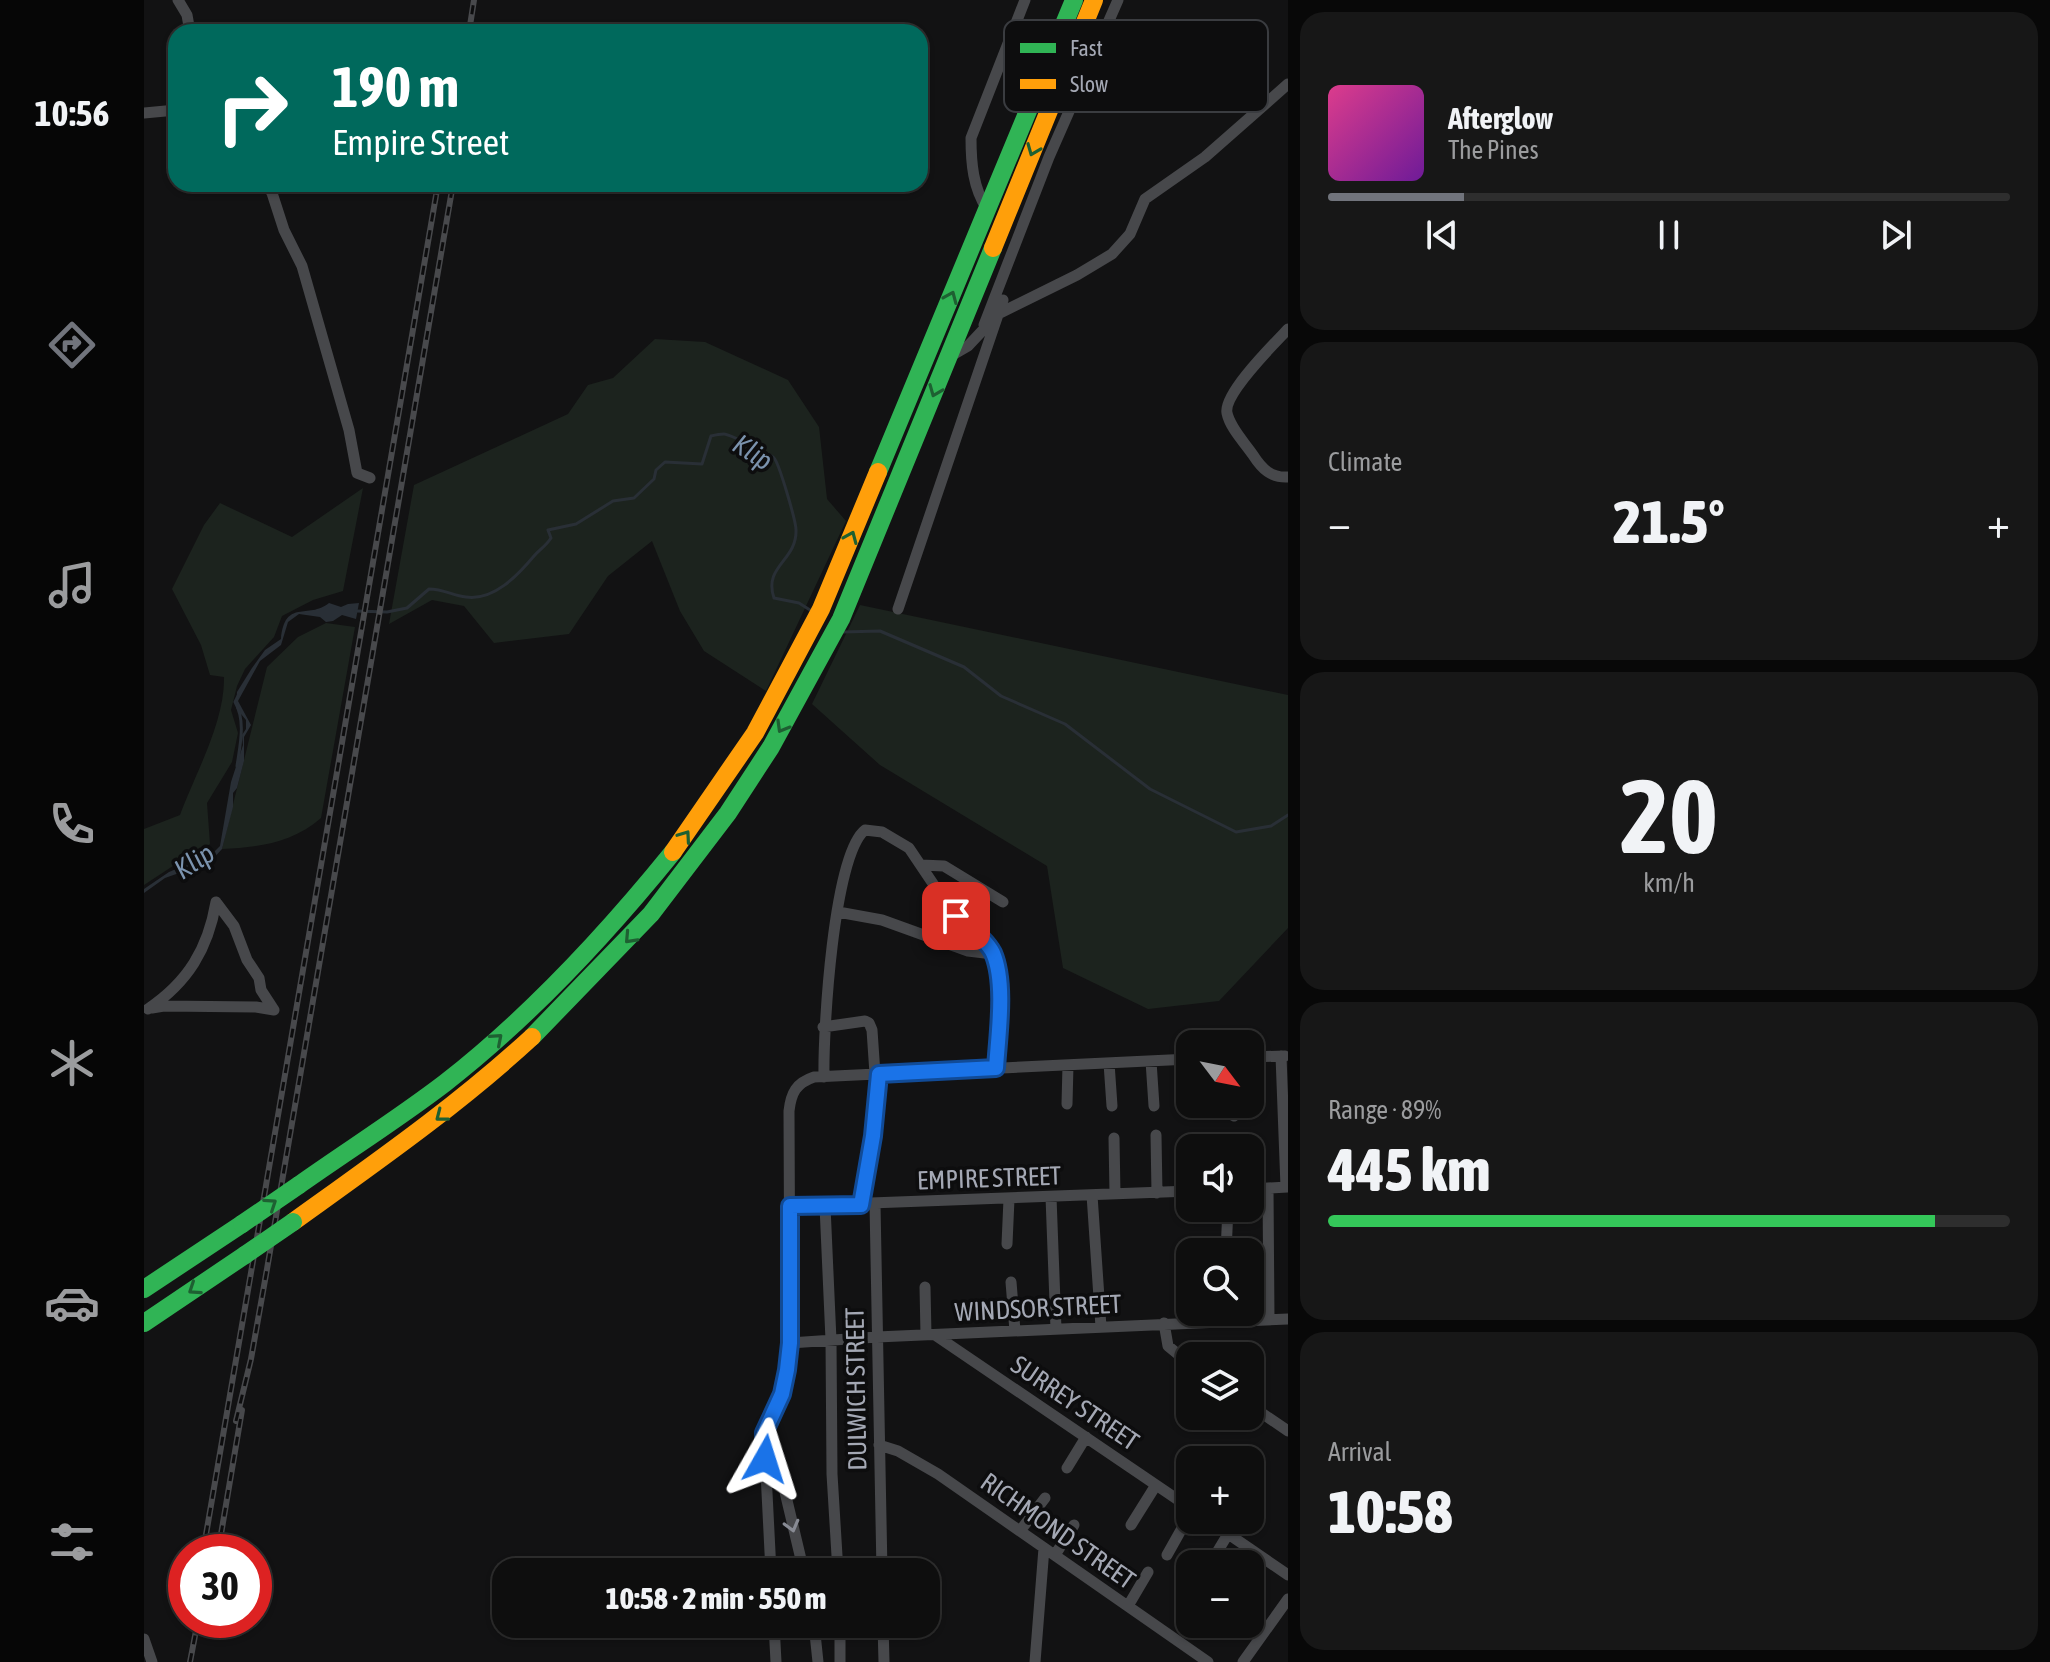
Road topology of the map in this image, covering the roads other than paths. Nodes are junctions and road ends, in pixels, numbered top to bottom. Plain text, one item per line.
1 (178, 0) edge
2 (1025, 0) edge
3 (1074, 0) edge
4 (1094, 0) edge
5 (1118, 0) edge
6 (1017, 20) edge
7 (1066, 20) edge
8 (1086, 20) edge
9 (1109, 20) edge
10 (189, 24) edge
11 (1004, 54) edge
12 (1288, 84) edge
13 (1268, 102) edge
14 (168, 111) edge
15 (1028, 112) edge
16 (1049, 112) edge
17 (1069, 112) edge
18 (1256, 112) edge
19 (144, 113) edge
20 (271, 192) edge
21 (988, 209) junction
22 (1003, 300) dead end
23 (998, 314) junction
24 (1288, 329) edge
25 (982, 332) junction
26 (949, 357) junction
27 (1288, 477) edge
28 (370, 478) dead end
29 (898, 609) dead end
30 (921, 865) junction
31 (1003, 902) dead end
32 (838, 912) junction
33 (993, 954) junction
34 (146, 1010) edge
35 (823, 1027) junction
36 (1285, 1056) edge
37 (1264, 1057) edge
38 (1176, 1060) edge
39 (1151, 1061) junction
40 (1109, 1063) junction
41 (1068, 1065) junction
42 (996, 1068) junction
43 (877, 1074) junction
44 (824, 1077) junction
45 (1067, 1104) dead end
46 (1112, 1106) dead end
47 (1154, 1106) dead end
48 (1156, 1135) dead end
49 (1114, 1138) dead end
50 (1287, 1187) edge
51 (1264, 1188) edge
52 (1268, 1188) junction
53 (1176, 1192) edge
54 (1157, 1193) junction
55 (1115, 1194) junction
56 (1092, 1195) junction
57 (1051, 1197) junction
58 (1009, 1199) junction
59 (875, 1204) junction
60 (861, 1205) junction
61 (790, 1206) junction
62 (825, 1206) junction
63 (1007, 1244) dead end
64 (1011, 1282) dead end
65 (925, 1287) dead end
66 (144, 1289) edge
67 (1288, 1319) edge
68 (1264, 1320) edge
69 (1269, 1320) junction
70 (1176, 1322) edge
71 (144, 1323) edge
72 (1164, 1323) junction
73 (1101, 1327) junction
74 (1056, 1329) junction
75 (1015, 1331) junction
76 (930, 1335) junction
77 (877, 1337) junction
78 (831, 1340) junction
79 (790, 1343) junction
80 (1176, 1353) edge
81 (1264, 1415) edge
82 (766, 1426) junction
83 (1288, 1431) edge
84 (1086, 1437) junction
85 (879, 1445) junction
86 (1067, 1468) dead end
87 (1156, 1485) junction
88 (1045, 1498) dead end
89 (1176, 1499) edge
90 (1074, 1525) dead end
91 (1131, 1525) dead end
92 (1020, 1531) junction
93 (1179, 1534) edge
94 (1228, 1534) joint
95 (1044, 1548) junction
96 (1218, 1550) edge
97 (1055, 1555) junction
98 (1167, 1555) dead end
99 (770, 1558) edge
100 (801, 1558) edge
101 (837, 1558) edge
102 (882, 1558) edge
103 (1148, 1572) dead end
104 (1288, 1575) edge
105 (1288, 1599) edge
106 (1128, 1606) junction
107 (775, 1638) edge
108 (815, 1638) edge
109 (840, 1638) edge
110 (883, 1638) edge
111 (144, 1639) edge
112 (152, 1662) edge
113 (776, 1662) edge
114 (818, 1662) edge
115 (840, 1662) edge
116 (884, 1662) edge
117 (1035, 1662) edge
118 (1208, 1662) edge
119 (1243, 1662) edge

1 - 10 street
2 - 6 street
3 - 7 highway
4 -> 8 highway
5 - 9 street
11 - 21 street
12 - 13 street
14 - 19 street
15 - 21 highway
16 -> 26 highway
17 - 25 street
18 - 23 street
20 - 28 street
66 -> 21 highway, bridge
22 - 23 street
23 - 25 street
23 - 29 street
24 - 27 street
25 - 26 street
26 -> 71 highway, bridge
30 - 31 street
30 - 32 street
30 - 33 street
32 - 33 street
32 - 35 street
33 - 42 street
34 - 34 street
35 - 43 street
35 - 44 street
36 - 37 street
36 - 50 street
38 - 39 street
39 - 40 street
39 - 47 street
40 - 41 street
40 - 46 street
41 - 42 street
41 - 45 street
42 - 43 street
43 - 44 street
43 - 60 street
44 - 61 street
48 - 54 street
49 - 55 street
50 - 52 street
51 - 52 street
52 - 69 street
53 - 54 street, EMPIRE STREET
54 - 55 street, EMPIRE STREET
55 - 56 street, EMPIRE STREET
56 - 57 street, EMPIRE STREET
56 - 73 street
57 - 58 street, EMPIRE STREET
57 - 74 street
58 - 59 street, EMPIRE STREET
58 - 63 street
59 - 60 street, EMPIRE STREET
59 - 77 street, DULWICH STREET
60 - 62 street, EMPIRE STREET
61 - 62 street, EMPIRE STREET
61 - 79 street
62 - 78 street
64 - 75 street
65 - 76 street
67 - 69 street, WINDSOR STREET
68 - 69 street, WINDSOR STREET
70 - 72 street, WINDSOR STREET
72 - 73 street, WINDSOR STREET
72 - 80 street
73 - 74 street, WINDSOR STREET
74 - 75 street, WINDSOR STREET
75 - 76 street, WINDSOR STREET
76 - 77 street, WINDSOR STREET
76 - 84 street, SURREY STREET
77 - 78 street, WINDSOR STREET
77 - 85 street, DULWICH STREET
78 - 79 street, WINDSOR STREET
78 - 101 street
79 - 82 street
81 - 83 street
82 - 99 street
82 -> 100 street
84 - 86 street
84 - 87 street, SURREY STREET
85 - 92 street, RICHMOND STREET
85 - 102 street, DULWICH STREET
87 - 89 street, SURREY STREET
87 - 91 street
88 - 92 street
90 - 97 street
92 - 95 street, RICHMOND STREET
93 - 98 street
94 - 96 street
94 - 104 street
95 - 97 street, RICHMOND STREET
95 - 117 street
97 - 106 street, RICHMOND STREET
103 - 106 street
105 - 119 street
106 - 118 street, RICHMOND STREET
107 - 113 street
108 - 114 street
109 - 115 street
110 - 116 street
111 - 112 street

